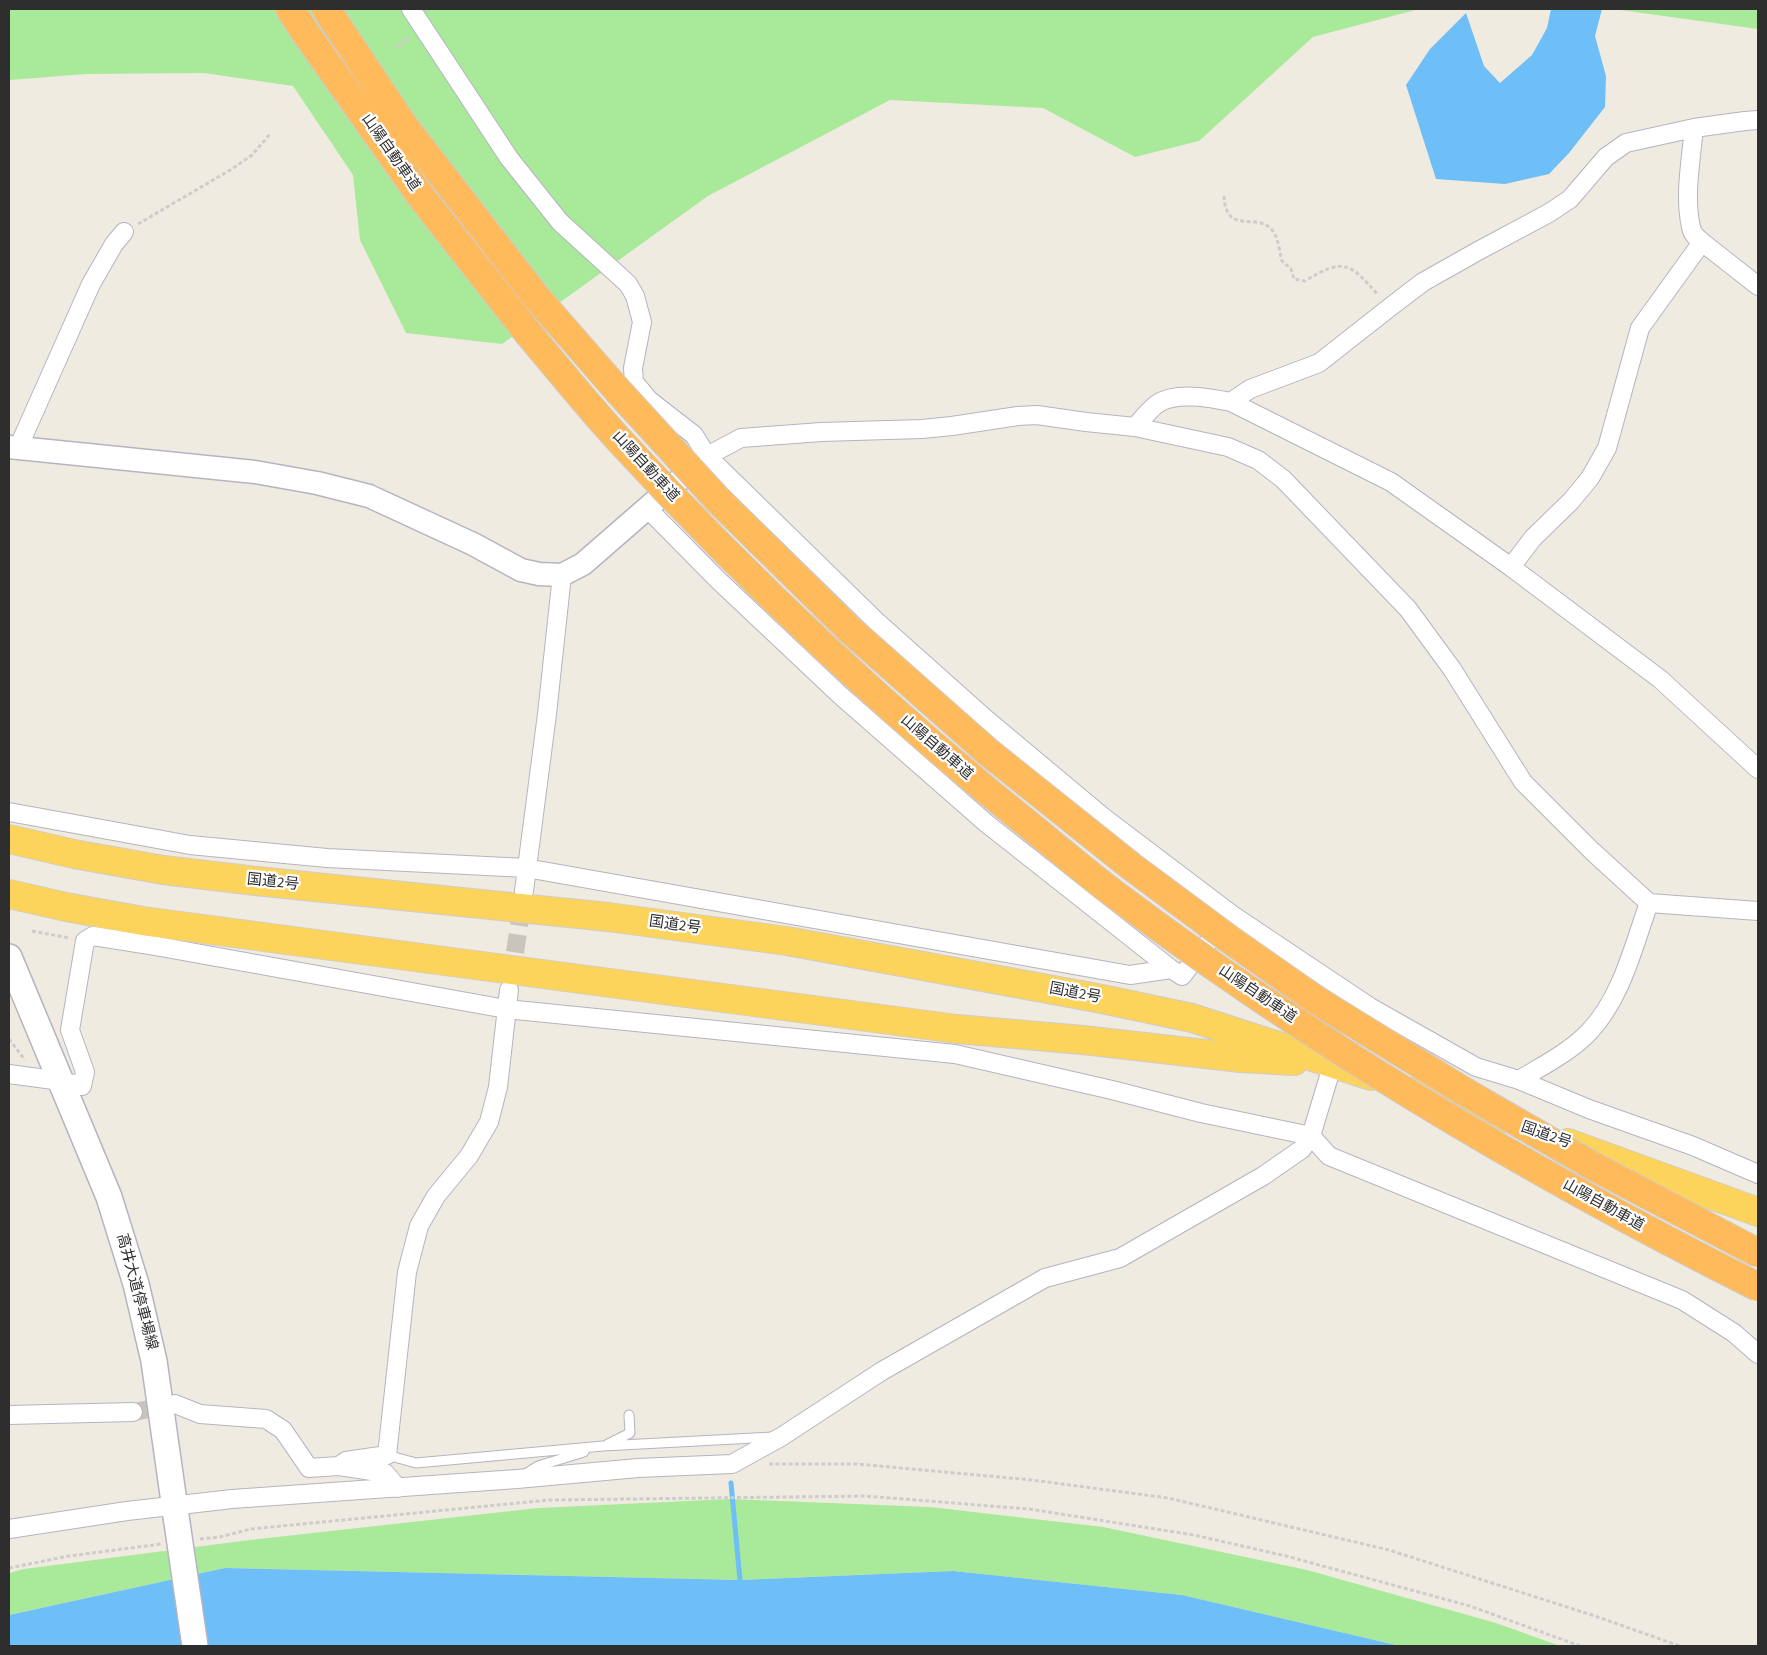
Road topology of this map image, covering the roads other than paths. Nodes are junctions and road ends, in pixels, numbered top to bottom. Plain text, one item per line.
1 (290, 9) edge
2 (326, 9) edge
3 (335, 9) edge
4 (411, 9) edge
5 (361, 63) junction
6 (1758, 120) edge
7 (1694, 128) junction
8 (124, 232) road end
9 (1702, 242) junction
10 (1758, 286) edge
11 (1231, 402) junction
12 (1135, 426) junction
13 (13, 447) edge
14 (707, 456) junction
15 (647, 508) junction
16 (1511, 567) junction
17 (562, 575) junction
18 (1758, 769) edge
19 (9, 812) edge
20 (9, 839) edge
21 (526, 868) junction
22 (524, 891) tunnel mouth
23 (9, 894) edge
24 (1649, 903) junction
25 (1758, 911) edge
26 (1231, 914) junction
27 (9, 957) edge
28 (1171, 969) junction
29 (509, 990) tunnel mouth
30 (1370, 1008) junction
31 (506, 1009) junction
32 (1333, 1063) junction
33 (9, 1074) edge
34 (1519, 1080) junction
35 (61, 1081) junction
36 (1311, 1136) junction
37 (1758, 1174) edge
38 (1758, 1212) edge
39 (1758, 1253) edge
40 (1758, 1287) edge
41 (1758, 1354) edge
42 (175, 1404) tunnel mouth
43 (133, 1412) tunnel mouth
44 (9, 1415) edge
45 (629, 1415) dead end
46 (781, 1437) junction
47 (603, 1446) junction
48 (386, 1455) junction
49 (339, 1466) junction
50 (517, 1479) junction
51 (398, 1488) junction
52 (176, 1511) junction
53 (9, 1529) edge
54 (195, 1646) edge

1 - 40 highway, 山陽自動車道, bridge
2 - 5 highway, 山陽自動車道
3 - 5 highway
4 - 14 street
5 - 39 highway, 山陽自動車道, bridge
6 - 7 street
7 - 9 street
7 - 11 street
8 - 13 street
9 - 10 street
9 - 16 street
11 - 12 street
11 - 16 street
12 - 14 street
12 - 24 street
13 - 17 street
14 - 15 street
14 - 26 street
15 - 17 street
15 - 28 street
16 - 18 street
17 - 21 street
19 - 21 street
20 - 32 highway, 国道2号
21 - 22 street
21 - 28 street
23 - 32 highway, 国道2号
24 - 25 street
24 - 34 street
26 - 28 street
26 - 30 street
27 - 35 main road, 高井大道停車場線
29 - 31 street
30 - 32 street
30 - 34 street
31 - 35 street
31 - 36 street
31 - 48 street
32 - 36 street
32 - 38 highway, 国道2号
33 - 35 street
34 - 37 street
35 - 52 main road, 高井大道停車場線
36 - 41 street
36 - 46 street
42 - 49 street
43 - 44 street
45 - 47 lane
46 - 47 lane
46 - 50 street
47 - 48 lane
47 - 50 lane
48 - 49 street
49 - 51 street
50 - 51 street
51 - 52 street
52 - 53 street
52 - 54 main road, 高井大道停車場線, bridge

